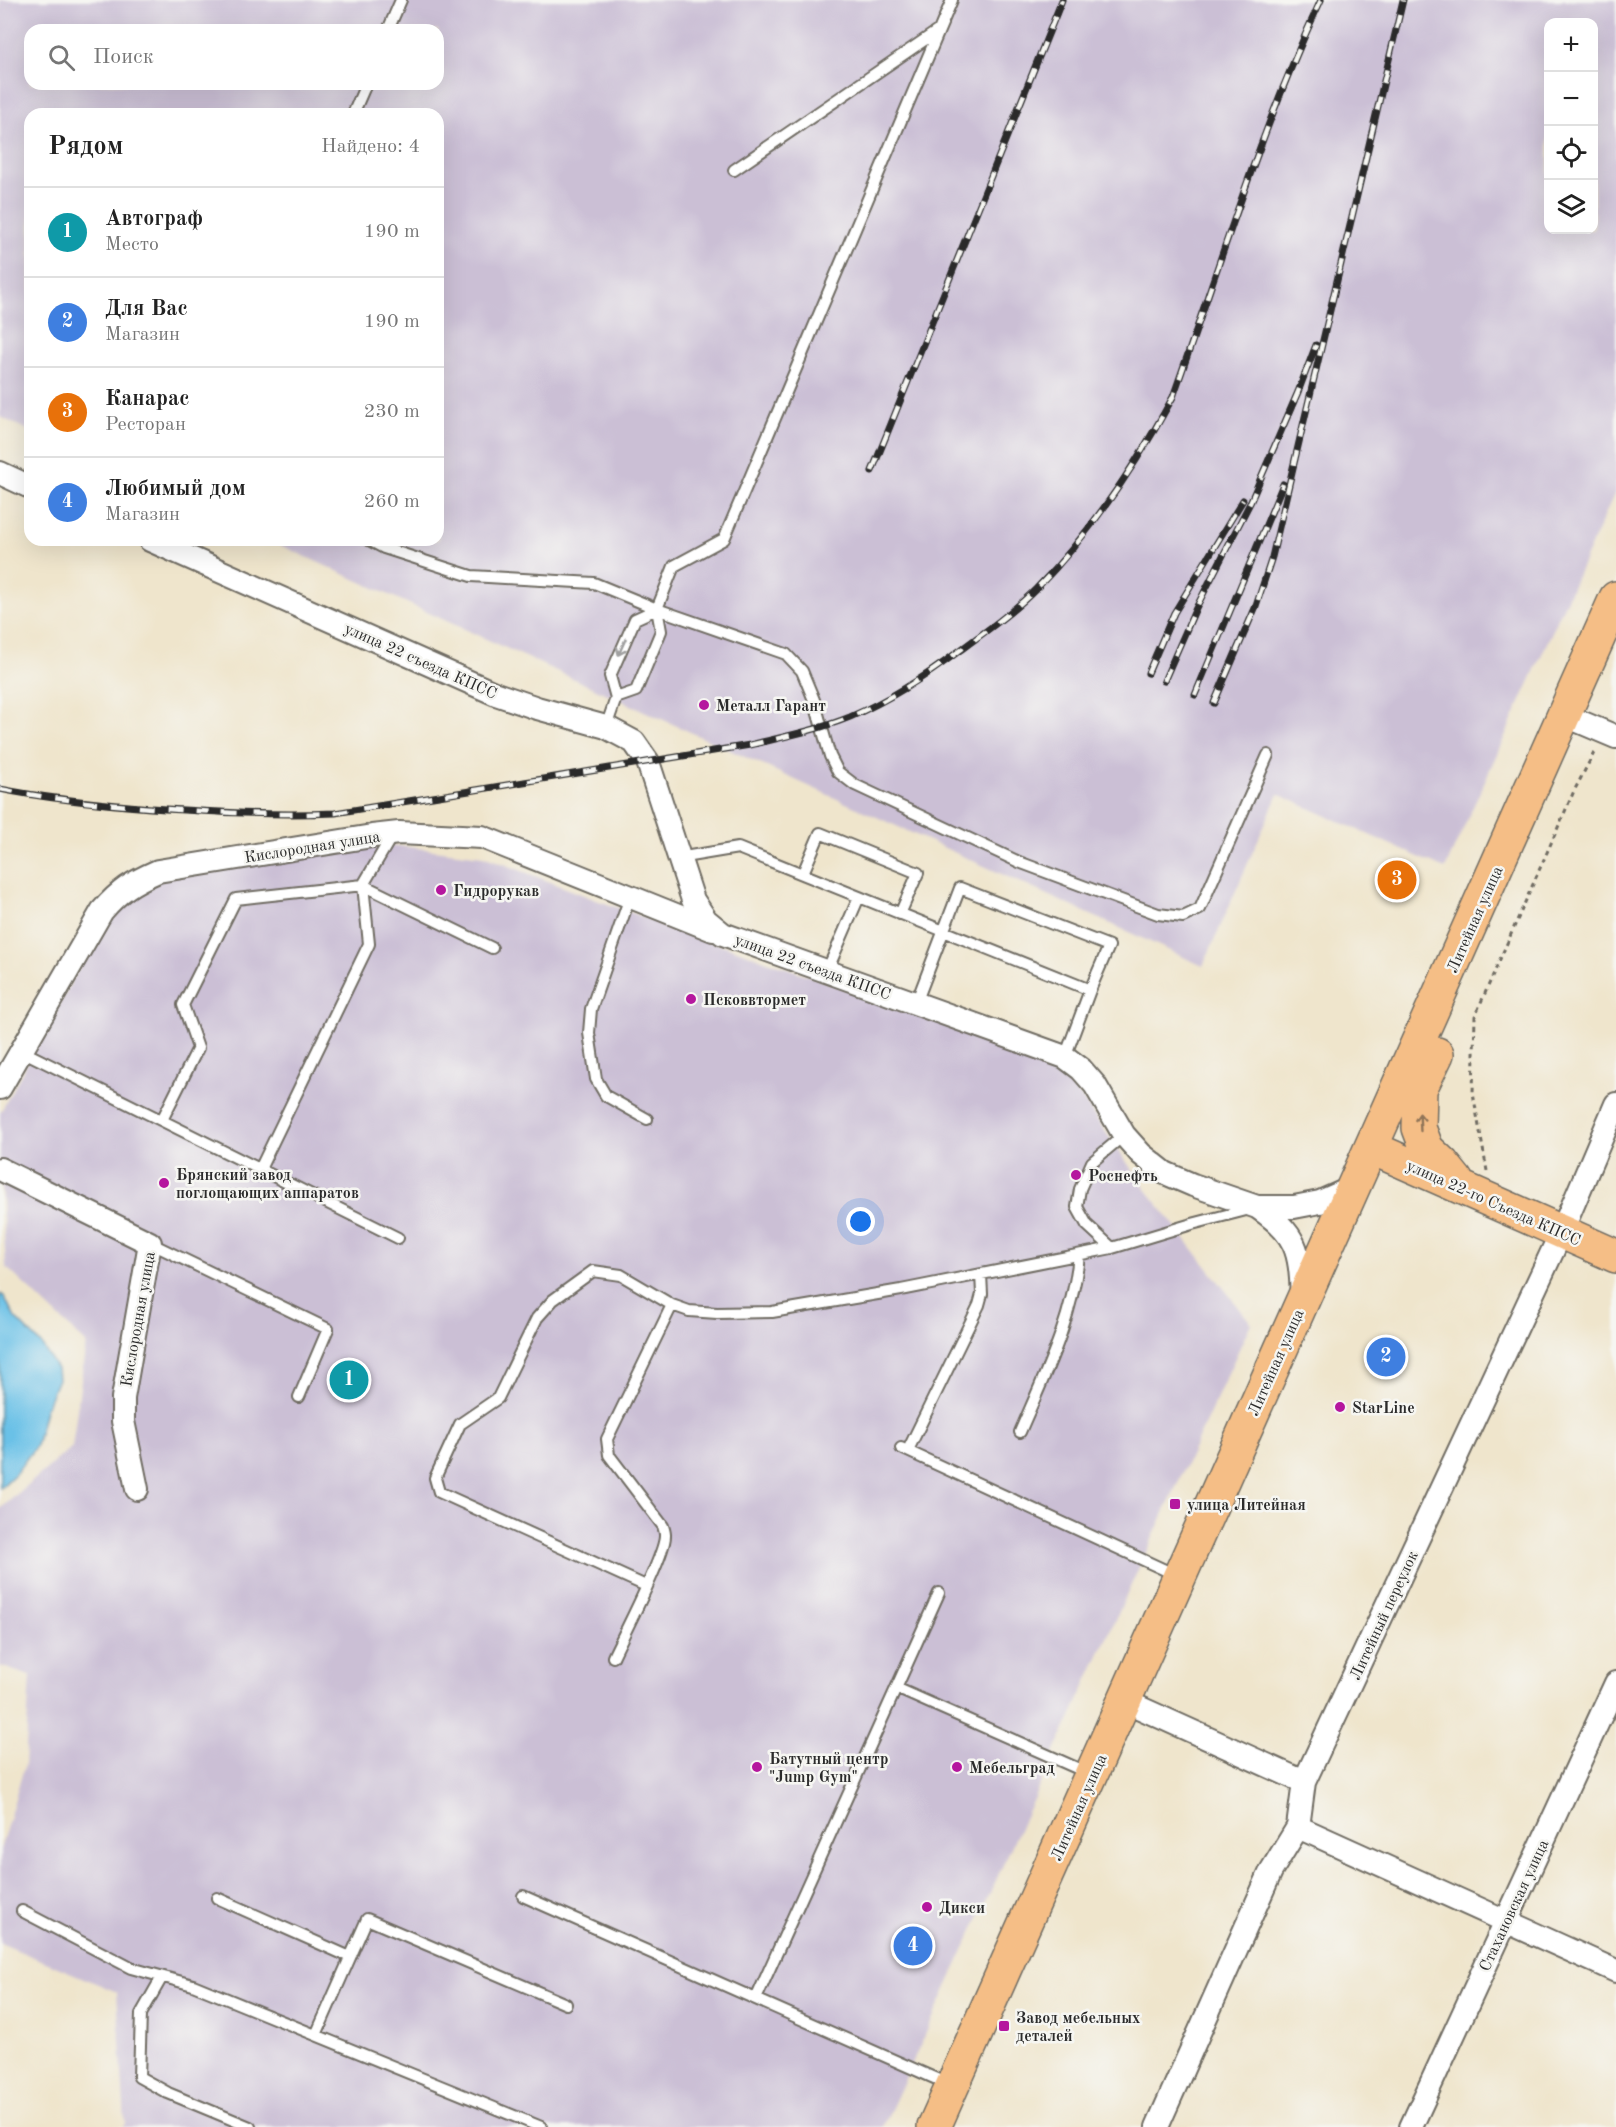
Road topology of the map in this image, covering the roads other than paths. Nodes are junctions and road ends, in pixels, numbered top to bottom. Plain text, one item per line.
1 (401, 0) edge
2 (952, 0) edge
3 (391, 24) edge
4 (939, 30) junction
5 (363, 90) edge
6 (356, 108) edge
7 (734, 170) dead end
8 (0, 473) edge
9 (24, 484) edge
10 (163, 546) edge
11 (380, 546) edge
12 (1616, 598) edge
13 (657, 609) junction
14 (616, 698) junction
15 (1564, 715) junction
16 (606, 727) junction
17 (1610, 735) edge
18 (1268, 755) dead end
19 (393, 834) junction
20 (678, 858) junction
21 (803, 873) junction
22 (363, 885) junction
23 (630, 897) junction
24 (859, 897) junction
25 (900, 914) junction
26 (944, 931) junction
27 (723, 934) junction
28 (492, 948) dead end
29 (827, 971) junction
30 (1090, 990) junction
31 (916, 1003) junction
32 (1428, 1020) junction
33 (22, 1051) junction
34 (1065, 1058) junction
35 (0, 1088) edge
36 (1616, 1104) edge
37 (647, 1119) dead end
38 (162, 1120) junction
39 (1124, 1135) junction
40 (1372, 1148) junction
41 (0, 1169) edge
42 (260, 1169) junction
43 (1354, 1187) junction
44 (1472, 1193) junction
45 (1257, 1207) junction
46 (1561, 1233) junction
47 (398, 1238) dead end
48 (150, 1243) junction
49 (1112, 1248) junction
50 (1079, 1255) junction
51 (1616, 1256) edge
52 (981, 1274) junction
53 (1302, 1299) junction
54 (672, 1305) junction
55 (299, 1397) dead end
56 (1020, 1432) dead end
57 (137, 1489) dead end
58 (1181, 1577) junction
59 (646, 1586) junction
60 (939, 1593) dead end
61 (613, 1657) dead end
62 (1616, 1683) edge
63 (896, 1688) junction
64 (1125, 1701) junction
65 (1093, 1775) junction
66 (1304, 1782) junction
67 (1298, 1827) junction
68 (523, 1896) dead end
69 (217, 1898) dead end
70 (22, 1911) dead end
71 (1504, 1922) junction
72 (350, 1957) junction
73 (1616, 1971) edge
74 (162, 1977) junction
75 (756, 1999) junction
76 (566, 2004) dead end
77 (316, 2035) junction
78 (952, 2086) junction
79 (250, 2127) edge
80 (541, 2127) edge
81 (934, 2127) edge
82 (1157, 2127) edge
83 (1411, 2127) edge

1 - 3 lane
2 - 4 lane
4 - 7 lane
4 - 13 lane
5 - 6 lane
8 - 9 street
10 - 16 street, улица 22 съезда КПСС
11 - 13 lane
12 - 15 main road, Литейная улица
13 - 14 lane
13 -> 14 lane
13 - 18 lane
14 - 16 lane
15 - 17 street
15 - 32 main road, Литейная улица
16 - 20 street, улица 22 съезда КПСС
19 - 22 lane
19 - 23 street, Кислородная улица
19 - 33 street, Кислородная улица
20 - 21 lane
20 - 27 street, улица 22 съезда КПСС
21 - 24 lane
21 - 25 lane
22 - 28 lane
22 - 38 lane
22 - 42 lane
23 - 27 street, Кислородная улица
23 - 37 lane
24 - 25 lane
24 - 29 lane
25 - 26 lane
26 - 30 lane
26 - 30 lane
26 - 31 lane
27 - 29 street, улица 22 съезда КПСС
29 - 31 street, улица 22 съезда КПСС
30 - 34 lane
31 - 34 street, улица 22 съезда КПСС
32 - 40 main road, Литейная улица
44 -> 32 main road
33 - 35 street, Кислородная улица
33 - 38 lane
34 - 39 street, улица 22 съезда КПСС
36 - 46 street, Литейный переулок
38 - 42 lane
39 - 45 street, улица 22 съезда КПСС
39 - 49 lane
40 - 43 main road, Литейная улица
40 - 44 main road, улица 22-го Съезда КПСС
41 - 48 street, Кислородная улица
42 - 47 lane
43 - 45 street, улица 22 съезда КПСС
43 - 53 main road, Литейная улица
44 - 46 main road, улица 22-го Съезда КПСС
45 - 49 lane
45 - 53 street
46 - 51 main road, улица 22-го Съезда КПСС
46 - 66 street, Литейный переулок
48 - 55 lane
48 - 57 street, Кислородная улица
49 - 50 lane
50 - 52 lane
50 - 56 lane
52 - 54 lane
52 - 58 lane
53 - 58 main road, Литейная улица
54 - 59 lane
54 - 59 lane
58 - 64 main road, Литейная улица
59 - 61 lane
60 - 63 lane
62 - 71 street, Стахановская улица
63 - 65 lane
63 - 75 lane
64 - 65 main road, Литейная улица
64 - 66 street
65 - 78 main road, Литейная улица
66 - 67 street, Литейный переулок
67 - 71 street
67 - 82 street, Литейный переулок
68 - 75 lane
69 - 72 lane
70 - 74 lane
71 - 73 street
71 - 83 street, Стахановская улица
72 - 76 lane
72 - 77 lane
74 - 77 lane
74 - 79 lane
75 - 78 lane
77 - 80 lane
78 - 81 main road, Литейная улица

